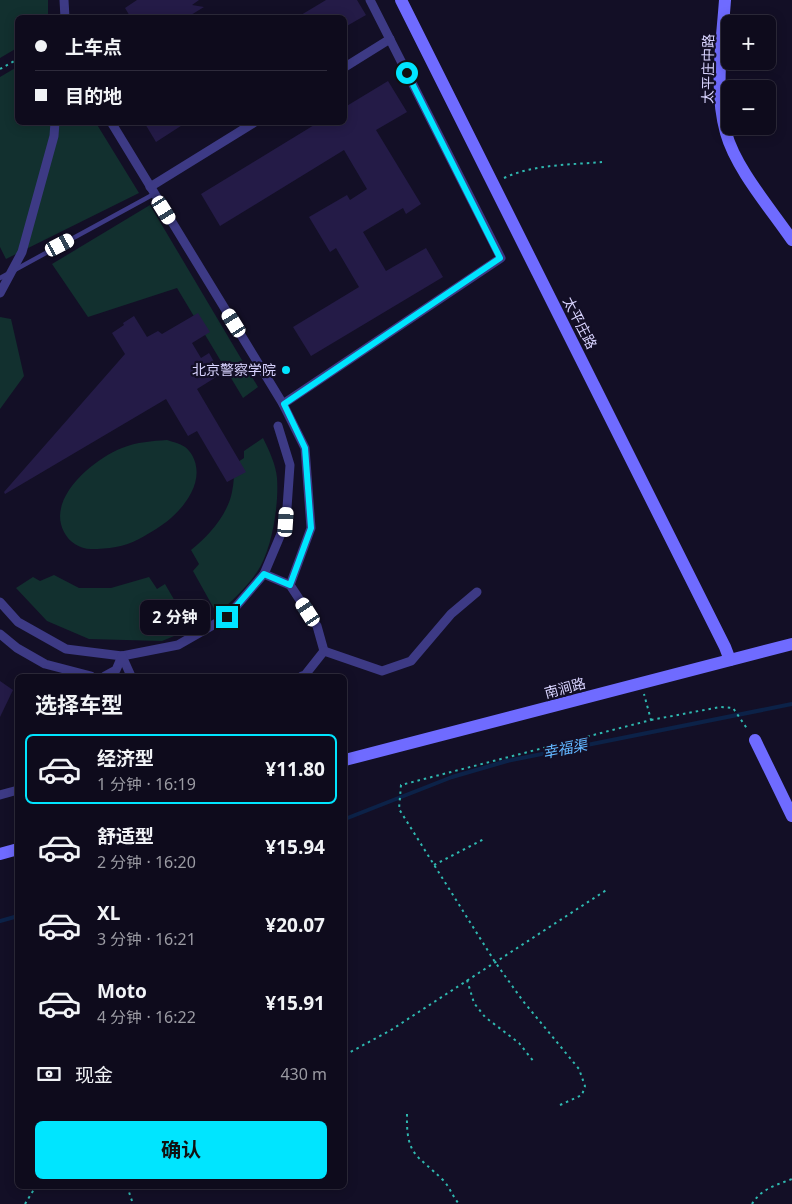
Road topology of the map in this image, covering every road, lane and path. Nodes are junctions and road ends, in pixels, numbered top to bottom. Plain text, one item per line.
1 (64, 0) edge
2 (370, 0) edge
3 (401, 0) edge
4 (725, 0) edge
5 (65, 15) edge
6 (390, 39) junction
7 (15, 61) edge
8 (347, 66) edge
9 (0, 69) edge
10 (56, 125) edge
11 (113, 125) edge
12 (251, 125) edge
13 (602, 162) dead end
14 (493, 183) junction
15 (152, 191) junction
16 (792, 240) edge
17 (12, 271) junction
18 (0, 278) edge
19 (0, 293) edge
20 (284, 404) junction
21 (278, 426) dead end
22 (264, 574) junction
23 (290, 585) junction
24 (477, 592) dead end
25 (0, 602) edge
26 (0, 634) edge
27 (792, 644) edge
28 (324, 651) junction
29 (122, 656) junction
30 (730, 660) junction
31 (83, 674) edge
32 (109, 674) edge
33 (130, 674) edge
34 (304, 674) edge
35 (641, 684) junction
36 (651, 720) junction
37 (743, 722) dead end
38 (755, 740) dead end
39 (347, 759) edge
40 (15, 791) edge
41 (0, 795) edge
42 (792, 816) edge
43 (484, 839) dead end
44 (15, 851) edge
45 (0, 854) edge
46 (434, 865) junction
47 (608, 889) dead end
48 (495, 962) junction
49 (467, 980) junction
50 (347, 1054) edge
51 (534, 1062) dead end
52 (560, 1105) dead end
53 (408, 1114) dead end
54 (792, 1179) edge
55 (34, 1189) edge
56 (128, 1189) edge
57 (25, 1204) edge
58 (133, 1204) edge
59 (458, 1204) edge
60 (752, 1204) edge

1 - 5 street
2 - 6 street
3 - 14 street, 太平庄路
4 - 16 street, 太平庄中路
6 - 8 street
6 - 20 street
7 - 9 path
10 - 17 street
11 - 15 street
12 - 15 street
13 - 14 path
14 - 30 street, 太平庄路
15 - 17 lane
15 - 20 street
17 - 18 lane
17 - 19 street
20 - 23 street
21 - 22 street
22 - 23 street
22 - 29 street
23 - 28 street
24 - 28 street
25 - 29 street
26 - 31 street
27 - 30 street, 南涧路
28 - 34 street
29 - 32 street
29 - 33 street
30 - 35 street, 南涧路
35 - 36 path
35 - 39 street, 南涧路
36 - 37 path
36 - 46 path
38 - 42 street
40 - 41 street
43 - 46 path
44 - 45 street
46 - 48 path
47 - 48 path
48 - 49 path
48 - 52 path
49 - 50 path
49 - 51 path
53 - 59 path
54 - 60 path
55 - 57 path
56 - 58 path

